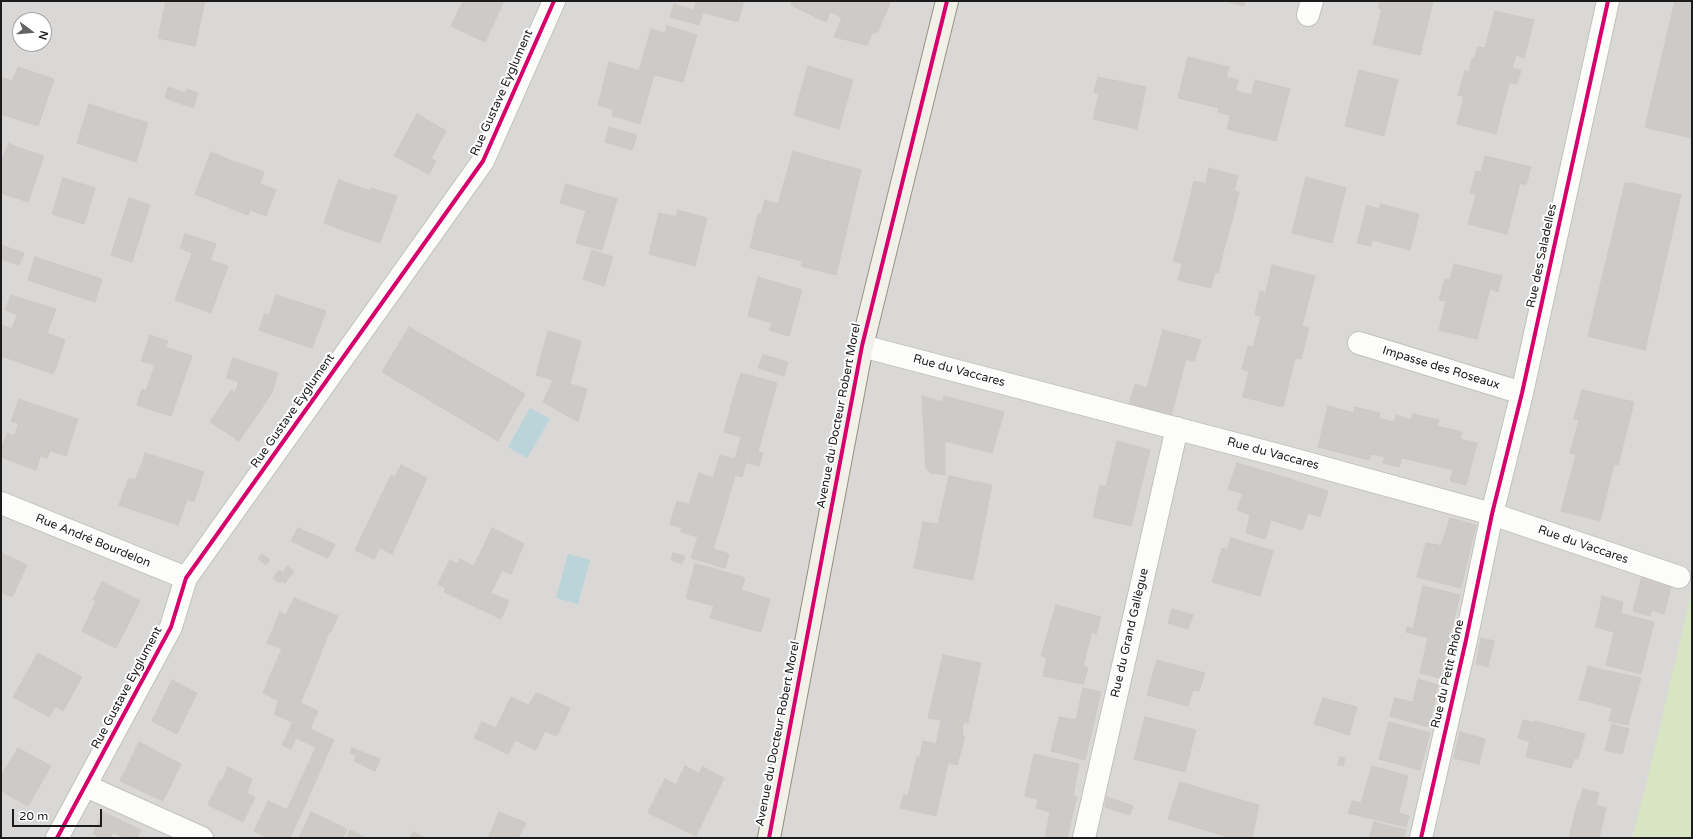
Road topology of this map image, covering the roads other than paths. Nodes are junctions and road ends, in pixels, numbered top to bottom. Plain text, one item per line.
1 (554, 1) edge
2 (947, 1) edge
3 (1608, 1) edge
4 (1359, 343) dead end
5 (862, 346) junction
6 (1522, 393) junction
7 (1177, 428) junction
8 (1, 503) edge
9 (1492, 514) junction
10 (1679, 577) dead end
11 (186, 578) junction
12 (86, 786) junction
13 (57, 838) edge
14 (202, 838) edge
15 (769, 838) edge
16 (1084, 838) edge
17 (1421, 838) edge

1 - 11 street, Rue Gustave Eyglument
2 - 5 street, Avenue du Docteur Robert Morel
3 - 6 street, Rue des Saladelles
4 - 6 street, Impasse des Roseaux
5 - 7 street, Rue du Vaccares
5 - 15 street, Avenue du Docteur Robert Morel
6 - 9 street, Rue des Saladelles
7 - 9 street, Rue du Vaccares
7 - 16 street, Rue du Grand Gallègue
8 - 11 street, Rue André Bourdelon
9 - 10 street, Rue du Vaccares
9 - 17 street, Rue du Petit Rhône
11 - 12 street, Rue Gustave Eyglument
12 - 13 street, Rue Gustave Eyglument
12 - 14 street

